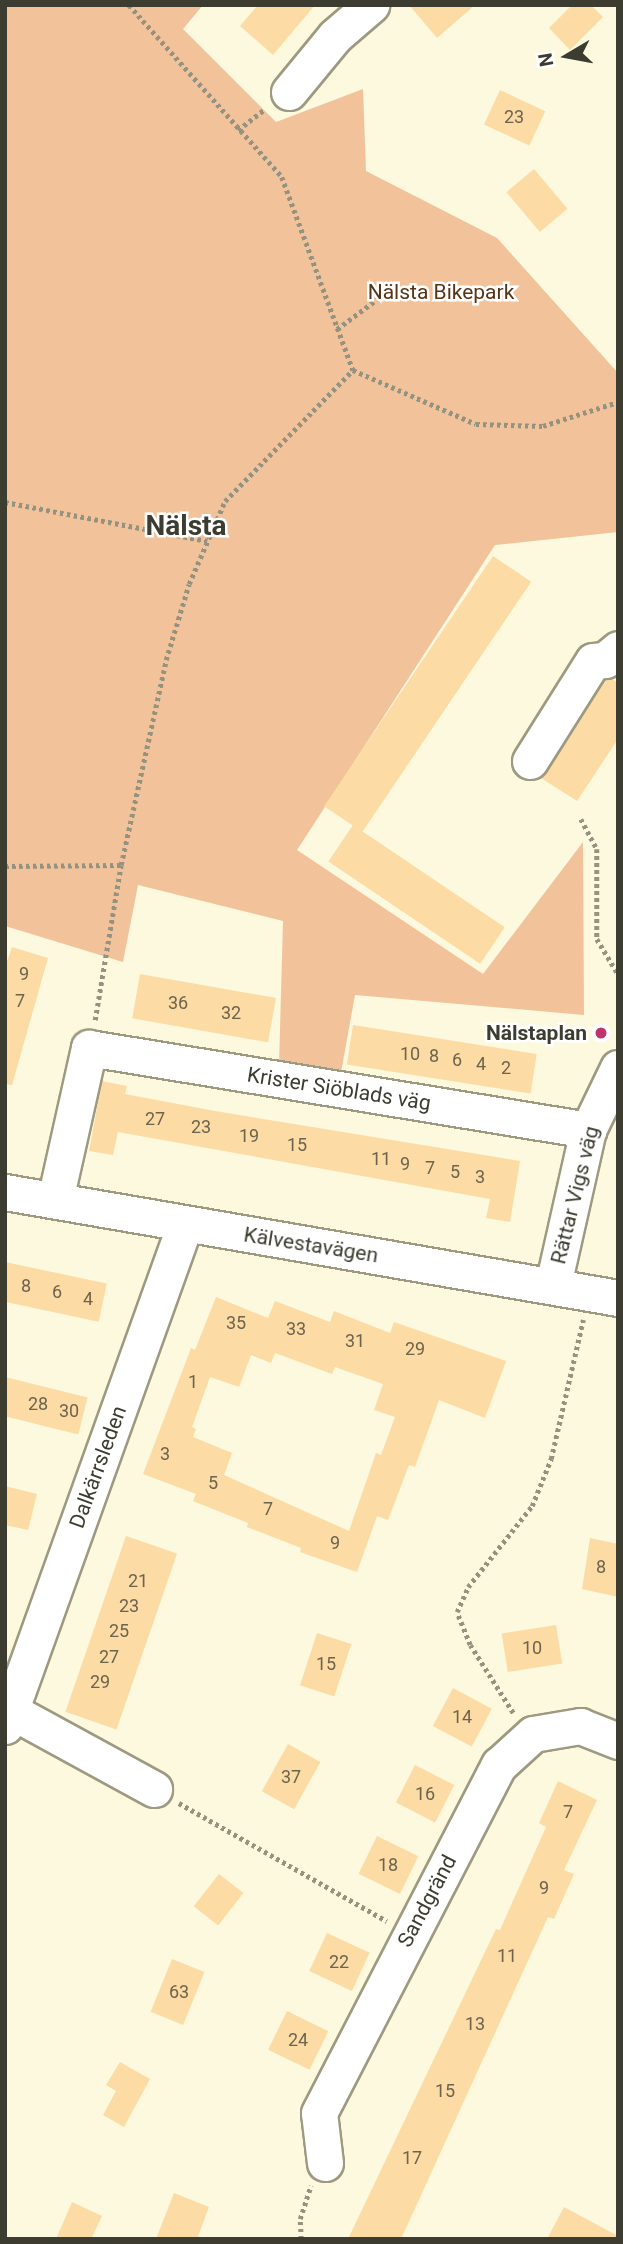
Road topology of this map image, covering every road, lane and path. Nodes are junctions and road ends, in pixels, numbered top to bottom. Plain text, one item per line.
1 (129, 5) edge
2 (370, 5) edge
3 (289, 92) dead end
4 (387, 292) dead end
5 (337, 329) junction
6 (353, 370) junction
7 (618, 402) edge
8 (5, 502) edge
9 (207, 541) junction
10 (618, 649) edge
11 (530, 761) dead end
12 (581, 819) dead end
13 (121, 865) junction
14 (5, 866) edge
15 (618, 974) edge
16 (89, 1048) junction
17 (618, 1068) edge
18 (588, 1130) junction
19 (5, 1192) edge
20 (55, 1200) junction
21 (185, 1224) junction
22 (553, 1285) junction
23 (603, 1295) edge
24 (8, 1719) edge
25 (530, 1737) junction
26 (618, 1741) edge
27 (153, 1789) joint
28 (409, 1934) junction
29 (325, 2163) joint
30 (301, 2239) edge

1 - 5 path
2 - 3 street
4 - 5 path
5 - 6 path
6 - 7 path
6 - 9 path
8 - 9 path
9 - 13 path
10 - 11 street
12 - 15 path
13 - 14 path
13 - 16 path
16 - 18 street, Krister Siöblads väg
16 - 20 street
17 - 18 street, Rättar Vigs väg
18 - 22 street, Rättar Vigs väg
19 - 20 street, Kälvestavägen
20 - 21 street, Kälvestavägen
21 - 22 street, Kälvestavägen
21 - 24 street, Dalkärrsleden
22 - 23 street, Kälvestavägen
23 - 25 path
24 - 27 street, Dalkärrsleden
25 - 26 street, Sandgränd
25 - 28 street, Sandgränd
27 - 28 path
28 - 29 street, Sandgränd
29 - 30 path

